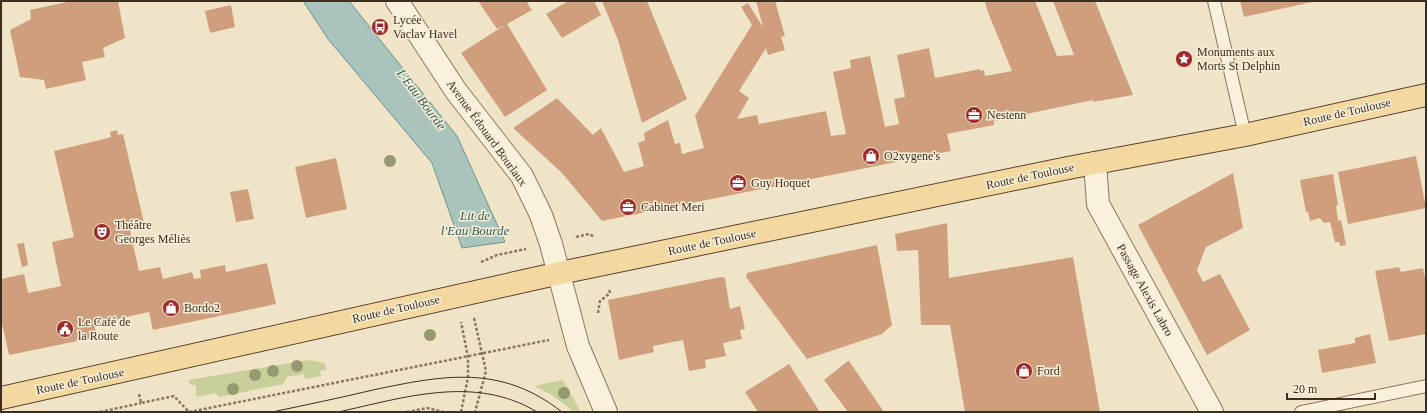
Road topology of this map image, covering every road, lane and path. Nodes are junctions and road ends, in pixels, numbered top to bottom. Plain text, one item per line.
1 (397, 1) edge
2 (1214, 1) edge
3 (1426, 95) edge
4 (1245, 136) junction
5 (1095, 163) junction
6 (560, 272) junction
7 (469, 292) junction
8 (134, 370) junction
9 (1426, 386) edge
10 (1, 398) edge
11 (141, 403) junction
12 (100, 412) edge
13 (407, 412) edge
14 (444, 412) edge
15 (460, 412) edge
16 (475, 412) edge
17 (606, 412) edge
18 (1212, 412) edge
19 (1301, 412) edge

1 - 6 street, Avenue Édouard Bourlaux
2 - 4 lane
3 - 4 main road, Route de Toulouse
4 - 5 main road, Route de Toulouse
5 - 6 main road, Route de Toulouse
5 - 18 street, Passage Alexis Labro
6 - 7 main road, Route de Toulouse
6 - 17 street, Avenue Édouard Bourlaux
7 - 8 main road, Route de Toulouse
7 - 16 path
8 - 10 main road, Route de Toulouse
8 - 11 path
9 - 19 lane
11 - 12 path
11 - 15 path
13 - 14 path

